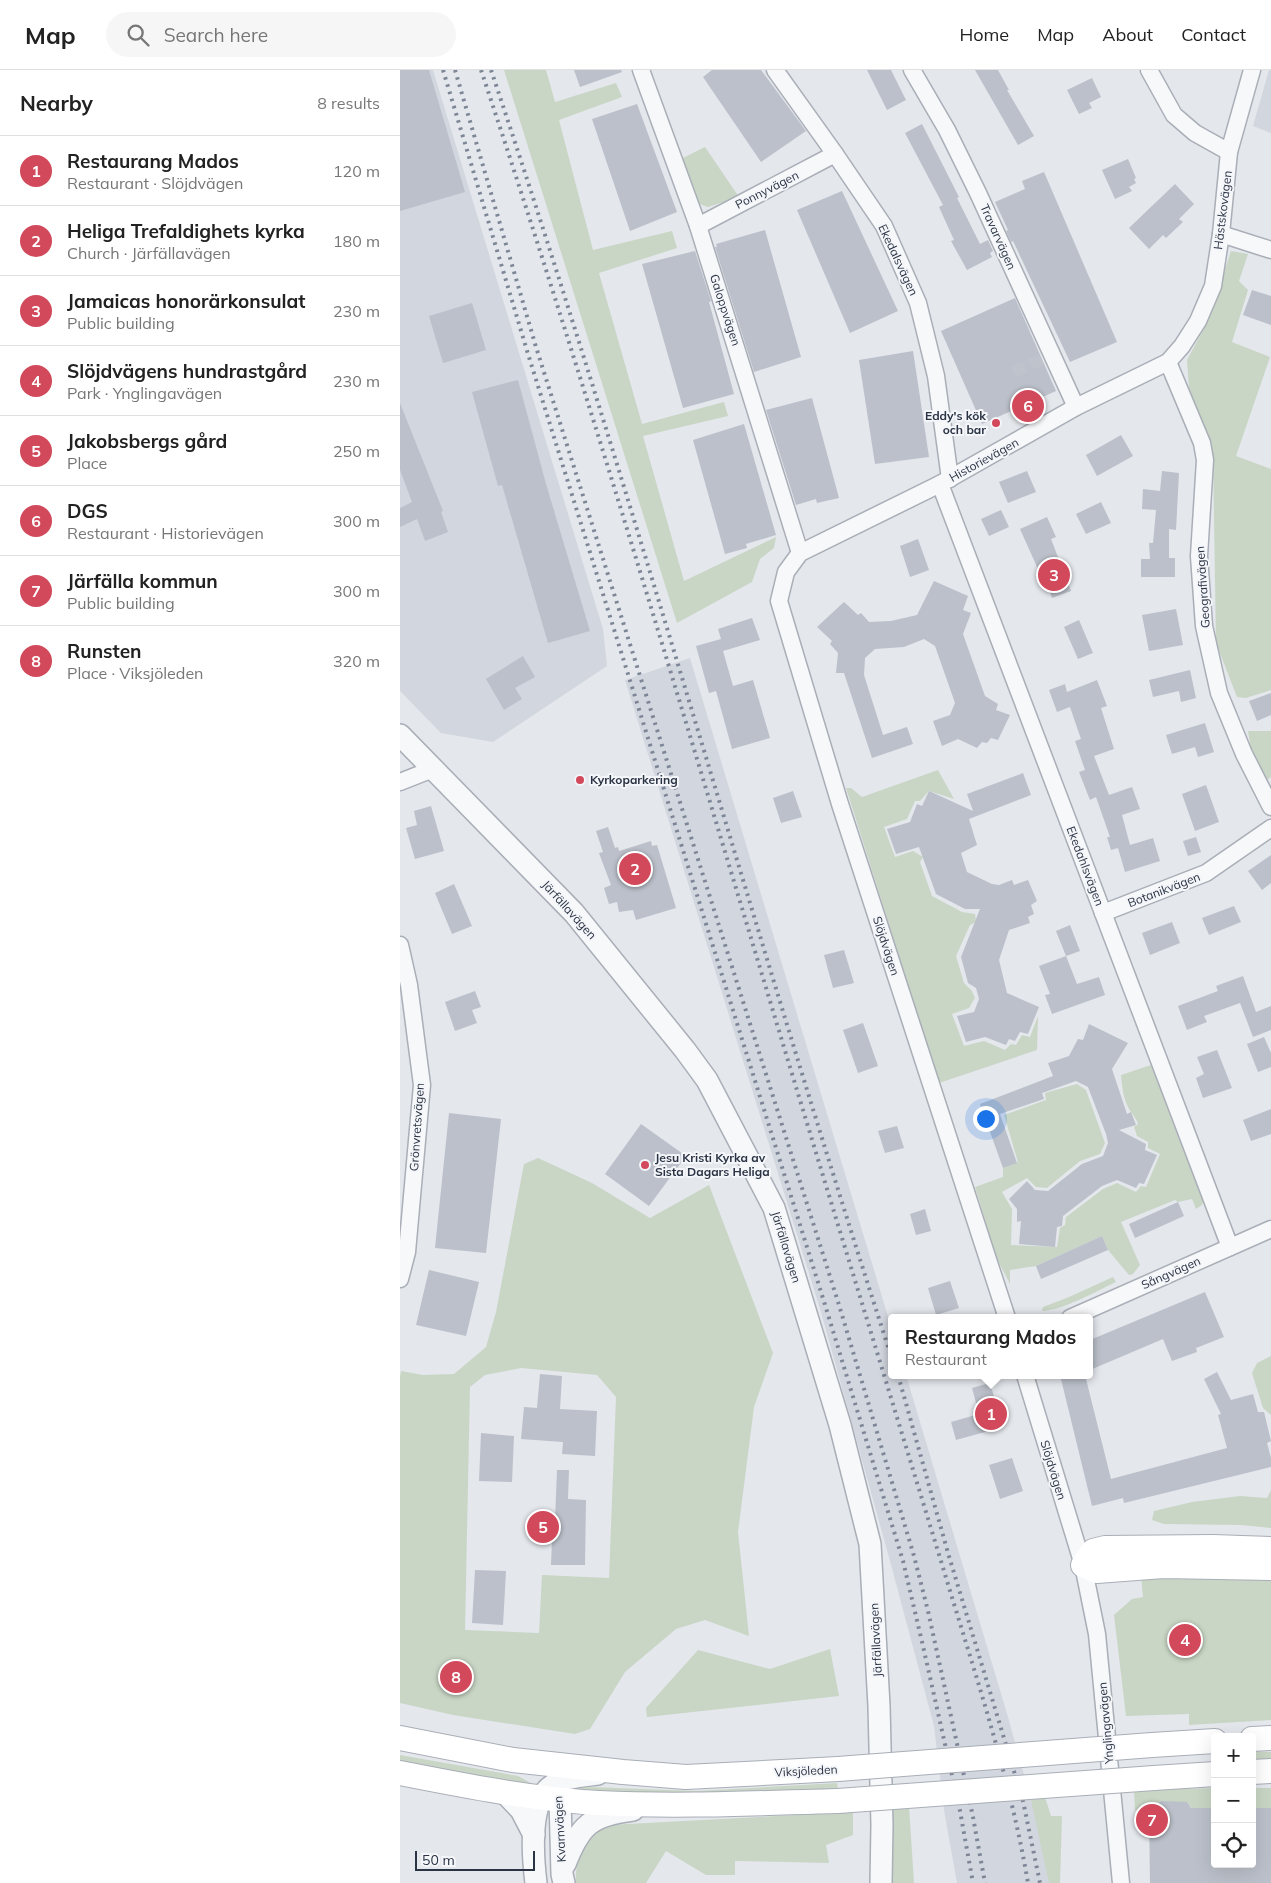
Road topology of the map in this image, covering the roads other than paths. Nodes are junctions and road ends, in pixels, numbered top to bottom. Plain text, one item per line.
1 (641, 70) edge
2 (775, 70) edge
3 (912, 70) edge
4 (1149, 70) edge
5 (1252, 70) edge
6 (1229, 152) junction
7 (835, 154) junction
8 (698, 226) junction
9 (1221, 234) junction
10 (1271, 250) edge
11 (1182, 346) joint
12 (1168, 362) junction
13 (1076, 407) junction
14 (945, 482) junction
15 (800, 553) junction
16 (786, 572) joint
17 (400, 735) edge
18 (433, 769) junction
19 (400, 782) edge
20 (1271, 807) edge
21 (1271, 828) edge
22 (1103, 913) junction
23 (400, 945) edge
24 (1271, 1229) edge
25 (1230, 1247) junction
26 (400, 1280) edge
27 (1006, 1314) edge
28 (1079, 1314) edge
29 (1026, 1379) edge
30 (1271, 1550) edge
31 (1083, 1565) junction
32 (1271, 1568) edge
33 (400, 1738) edge
34 (1271, 1738) edge
35 (1256, 1739) edge
36 (1211, 1742) edge
37 (513, 1760) junction
38 (623, 1772) junction
39 (1256, 1772) edge
40 (1271, 1772) edge
41 (400, 1773) edge
42 (1211, 1774) edge
43 (505, 1794) junction
44 (552, 1794) junction
45 (671, 1806) junction
46 (534, 1835) junction
47 (563, 1878) edge
48 (536, 1883) edge
49 (881, 1883) edge
50 (1121, 1883) edge

1 - 8 street, Galoppvägen
2 - 7 street, Ekedalsvägen
3 - 13 street, Travarvägen
4 - 6 street
5 - 6 street, Hästskovägen
6 - 9 street, Hästskovägen
7 - 8 street, Ponnyvägen
7 - 14 street, Ekedalsvägen
8 - 15 street, Galoppvägen
9 - 10 street
9 - 11 street, Hästskovägen
11 - 12 street, Historievägen
12 - 13 street, Historievägen
12 - 20 street, Geografivägen
13 - 14 street, Historievägen
14 - 15 street, Historievägen
14 - 22 street, Ekedahlsvägen
15 - 16 street, Historievägen
16 - 27 street, Slöjdvägen
17 - 18 street, Järfällavägen
18 - 19 street
18 - 49 street, Järfällavägen
21 - 22 street, Botanikvägen
22 - 25 street, Ekedahlsvägen
23 - 26 street, Grönvretsvägen
24 - 25 street, Sångvägen
25 - 28 street, Sångvägen
29 - 31 street, Slöjdvägen
30 - 31 main road
31 - 32 main road
31 - 50 street, Ynglingavägen
33 - 37 main road, Viksjöleden
34 - 35 main road
36 - 38 main road, Viksjöleden, bridge
37 - 38 main road, Viksjöleden
37 - 44 street, Kvarnvägen
38 - 44 street, Kvarnvägen
39 - 40 main road
41 - 43 main road
42 - 45 main road, bridge
43 - 44 main road
43 - 46 street, Kvarnvägen
44 - 45 main road
44 - 46 street, Kvarnvägen
44 - 47 street, Kvarnvägen
45 - 47 street, Kvarnvägen
46 - 48 street, Kvarnvägen

